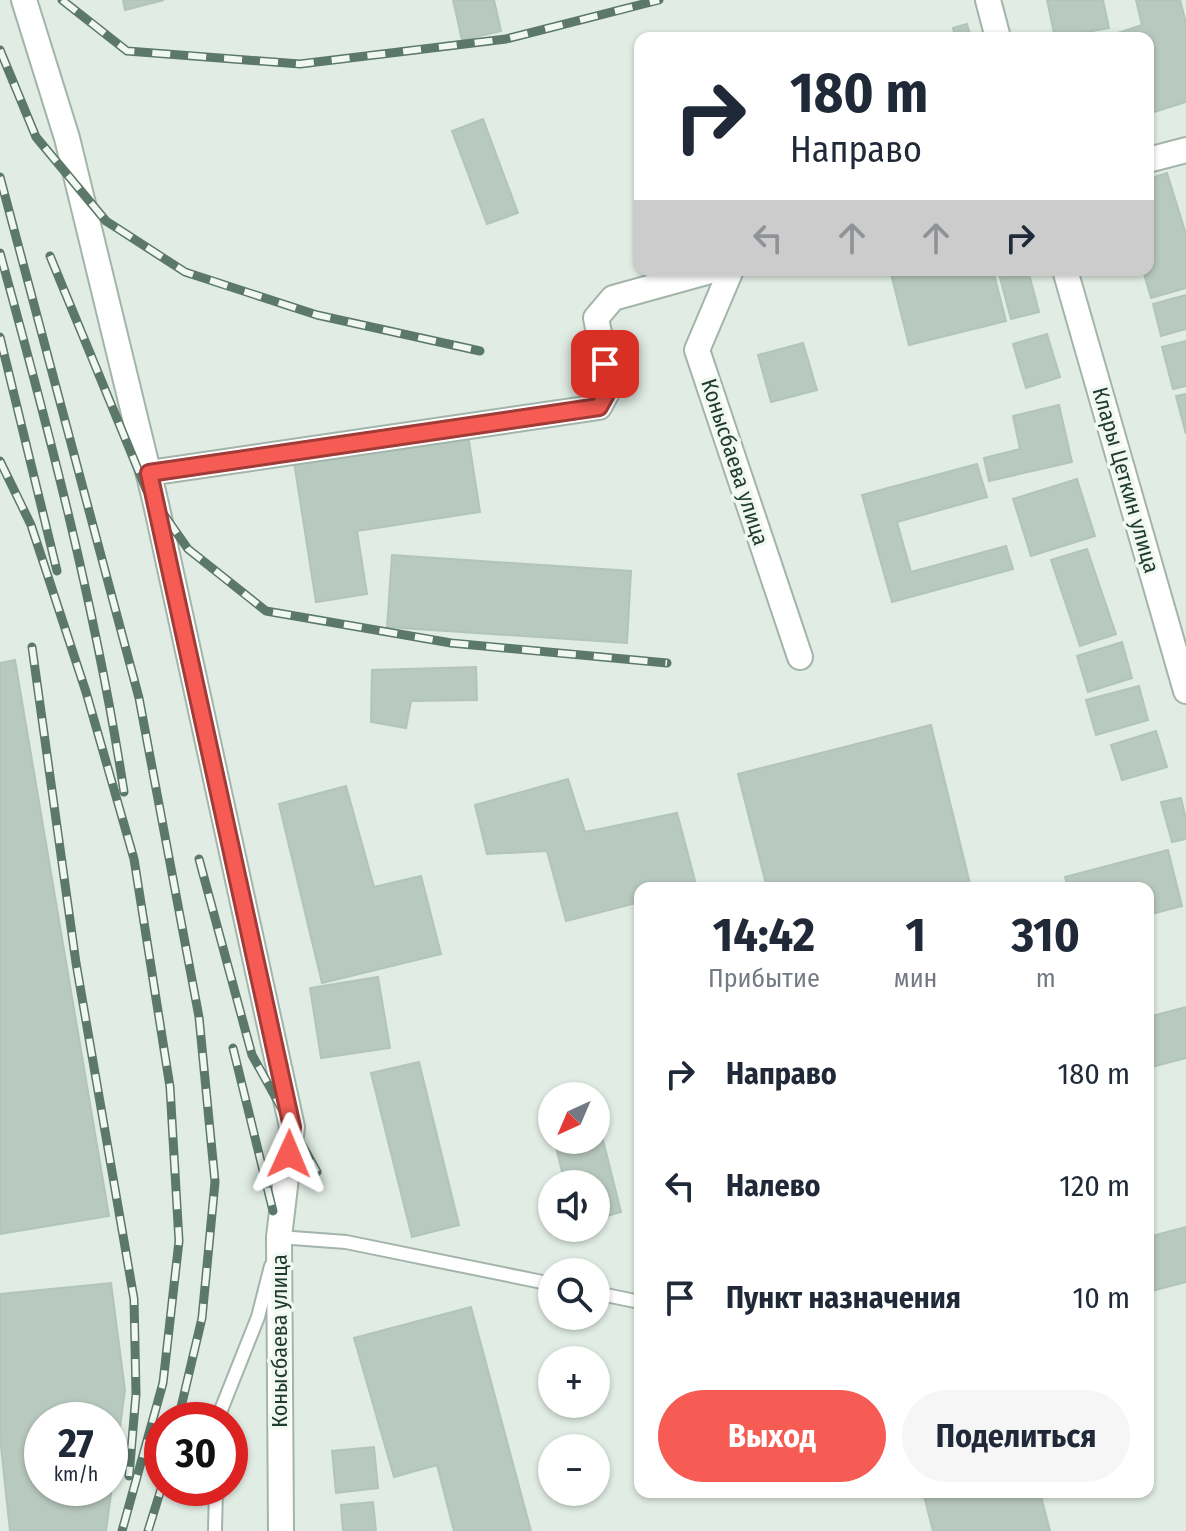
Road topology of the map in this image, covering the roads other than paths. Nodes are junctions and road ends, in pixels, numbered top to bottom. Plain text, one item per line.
1 (24, 0) edge
2 (988, 0) edge
3 (996, 32) edge
4 (1186, 150) edge
5 (1154, 158) edge
6 (692, 276) edge
7 (728, 276) edge
8 (1067, 276) edge
9 (149, 473) junction
10 (800, 657) dead end
11 (1186, 691) edge
12 (279, 1237) junction
13 (538, 1281) edge
14 (610, 1296) edge
15 (634, 1301) edge
16 (224, 1402) edge
17 (216, 1506) edge
18 (215, 1531) edge
19 (281, 1531) edge

1 - 9 street
2 - 3 street
4 - 5 street
6 - 9 street
7 - 10 street, Конысбаева улица
8 - 11 street, Клары Цеткин улица
9 - 12 street
12 - 13 lane, Конысбаева улица
12 - 16 lane
12 - 19 street, Конысбаева улица
14 - 15 lane
17 - 18 lane

